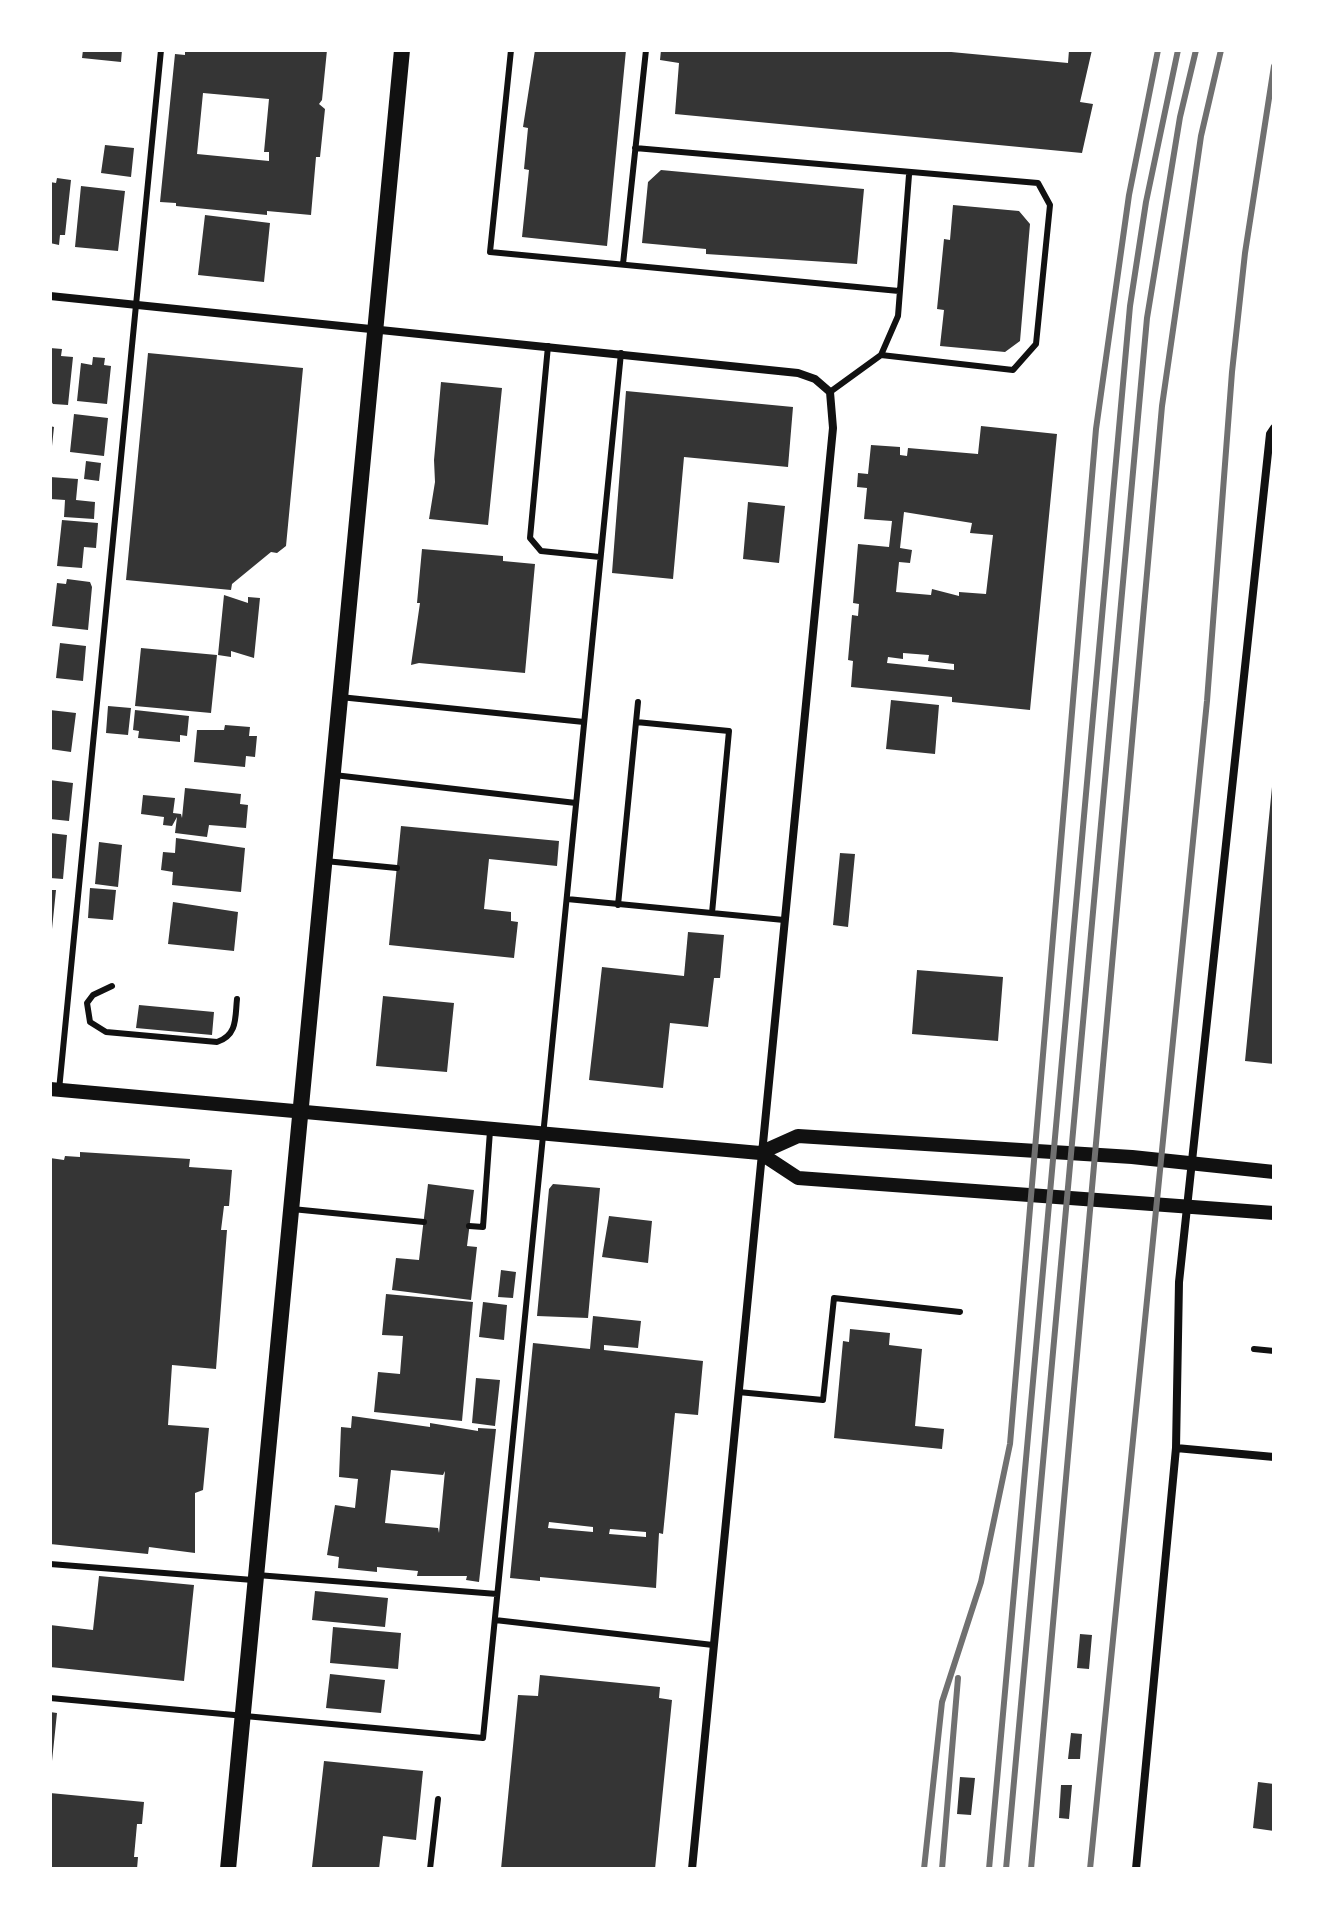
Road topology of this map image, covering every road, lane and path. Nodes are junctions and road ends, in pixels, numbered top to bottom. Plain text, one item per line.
1 (161, 50) edge
2 (402, 50) edge
3 (511, 50) edge
4 (646, 50) edge
5 (635, 148) junction
6 (909, 175) junction
7 (623, 264) junction
8 (899, 291) junction
9 (50, 296) edge
10 (135, 305) junction
11 (375, 327) junction
12 (548, 346) junction
13 (621, 353) junction
14 (881, 355) junction
15 (830, 392) junction
16 (1274, 428) edge
17 (600, 557) junction
18 (340, 697) junction
19 (638, 702) dead end
20 (584, 722) junction
21 (636, 722) junction
22 (333, 775) junction
23 (576, 803) junction
24 (325, 861) junction
25 (397, 868) dead end
26 (567, 899) junction
27 (618, 905) junction
28 (712, 913) junction
29 (784, 920) junction
30 (112, 986) dead end
31 (237, 999) dead end
32 (54, 1089) edge
33 (302, 1114) junction
34 (490, 1131) junction
35 (542, 1136) junction
36 (760, 1153) junction
37 (1274, 1172) edge
38 (292, 1209) junction
39 (1274, 1213) edge
40 (424, 1222) dead end
41 (469, 1226) dead end
42 (960, 1312) dead end
43 (1254, 1349) dead end
44 (1274, 1351) edge
45 (738, 1392) junction
46 (1176, 1448) junction
47 (1274, 1457) edge
48 (50, 1564) edge
49 (257, 1578) junction
50 (497, 1594) junction
51 (495, 1620) junction
52 (713, 1645) junction
53 (50, 1698) edge
54 (243, 1716) junction
55 (438, 1799) dead end
56 (228, 1869) edge
57 (430, 1869) edge
58 (692, 1869) edge
59 (1136, 1869) edge

1 - 10 lane
2 - 11 main road
3 - 7 lane
4 - 5 lane
5 - 6 lane
5 - 7 lane
6 - 8 lane
6 - 14 lane
7 - 8 lane
8 - 14 lane
9 - 10 street
10 - 11 street
10 - 32 lane
11 - 12 street
11 - 18 main road
12 - 13 street
12 - 17 lane
13 - 15 street
13 - 17 lane
14 - 15 lane
15 - 29 street
16 - 46 street
17 - 20 lane
18 - 20 lane
18 - 22 main road
19 - 21 lane
20 - 23 lane
21 - 27 lane
21 - 28 lane
22 - 23 lane
22 - 24 main road
23 - 26 lane
24 - 25 lane
24 - 33 main road
26 - 27 lane
26 - 35 lane
27 - 28 lane
28 - 29 lane
29 - 36 street
30 - 31 lane
32 - 33 street
33 - 34 street
33 - 38 main road
34 - 35 street
34 - 41 lane
35 - 36 street
35 - 50 lane
36 - 37 street
36 - 39 street
36 - 45 street
38 - 40 lane
38 - 49 main road
42 - 45 lane
43 - 44 lane
45 - 52 street
46 - 47 street
46 - 59 street
48 - 49 lane
49 - 50 lane
49 - 54 main road
50 - 51 lane
51 - 52 lane
51 - 54 lane
52 - 58 street
53 - 54 lane
54 - 56 main road
55 - 57 lane

